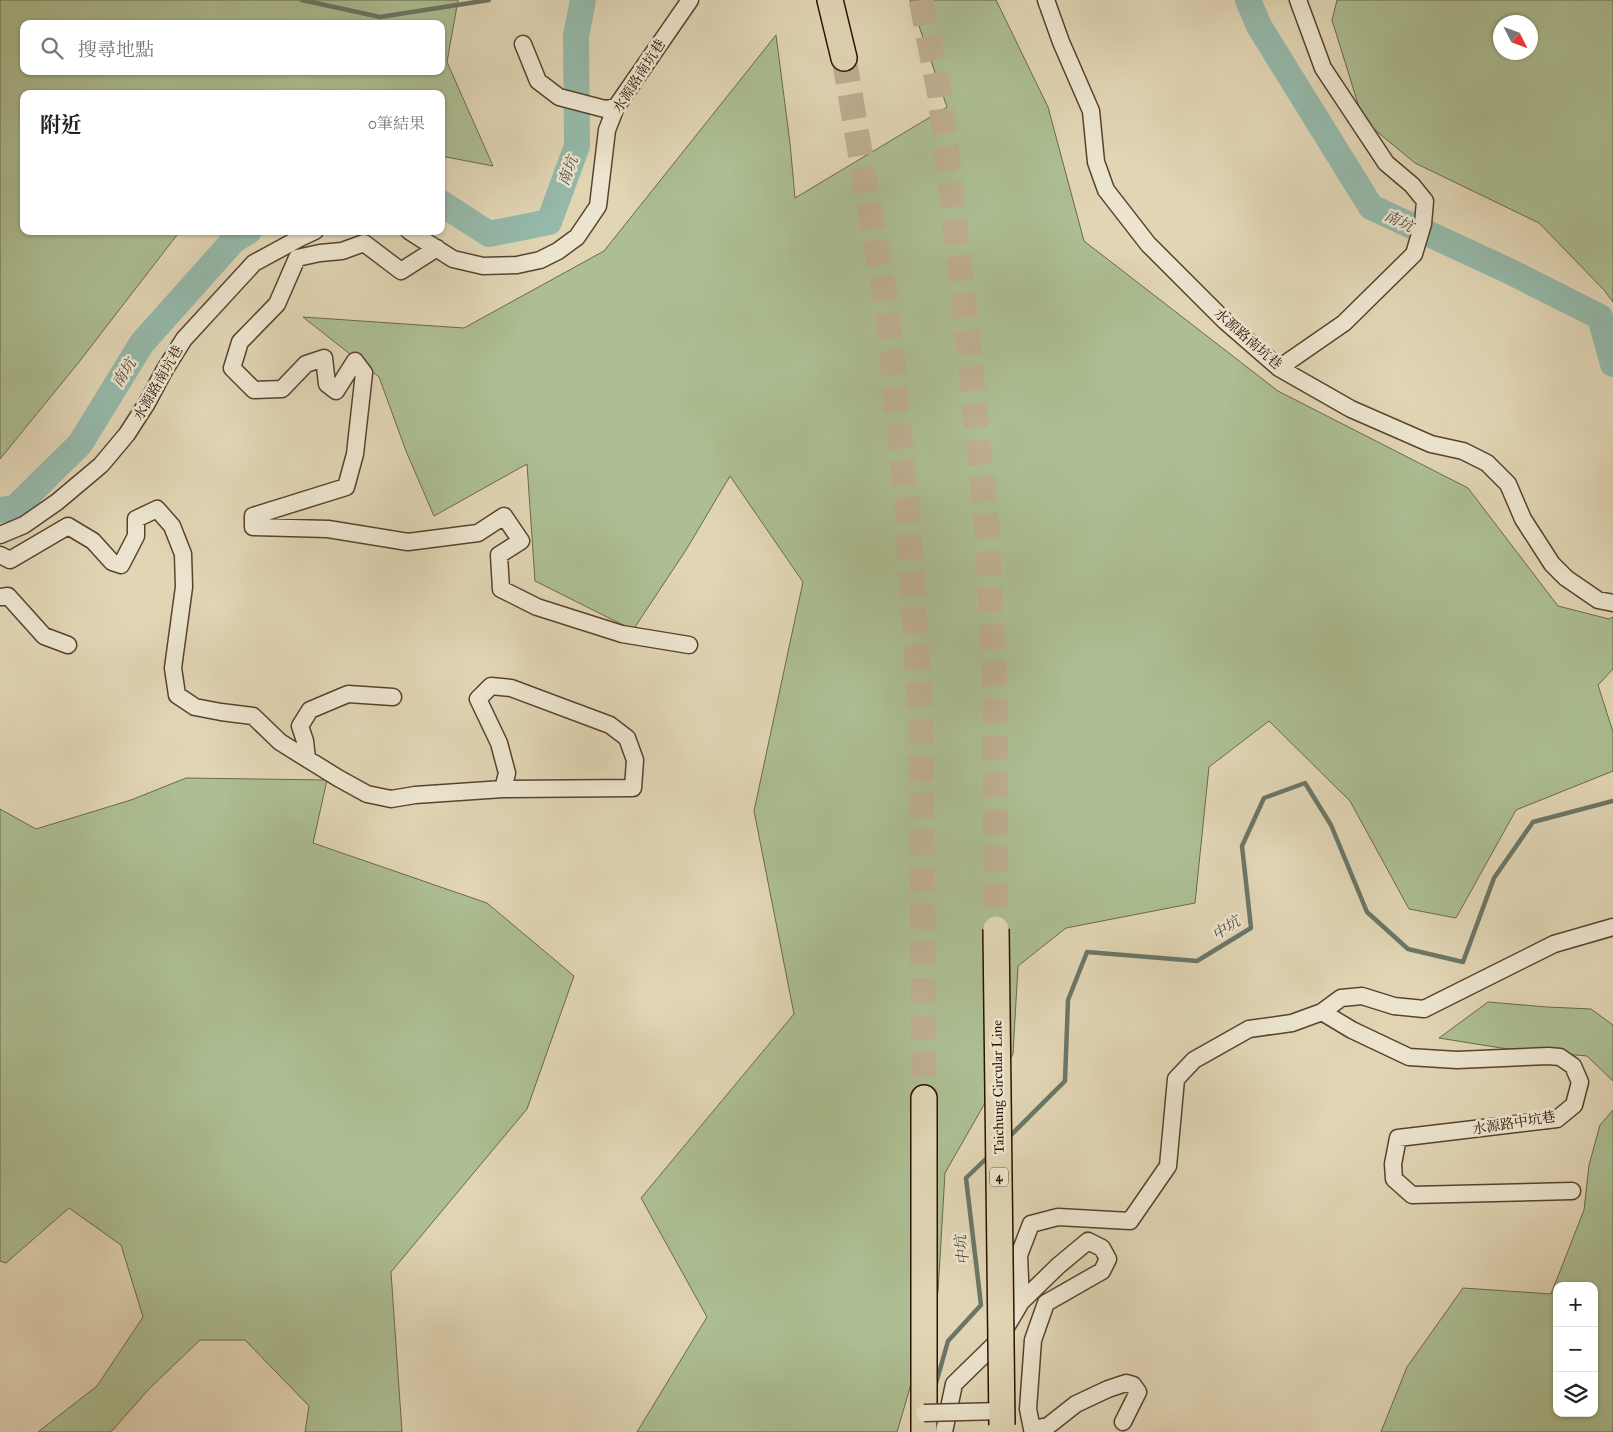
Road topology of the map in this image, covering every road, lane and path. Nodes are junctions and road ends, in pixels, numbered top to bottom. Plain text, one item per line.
1 (690, 0) edge
2 (830, 0) edge
3 (1046, 0) edge
4 (1298, 0) edge
5 (523, 44) dead end
6 (844, 58) tunnel mouth
7 (611, 108) junction
8 (306, 235) edge
9 (416, 235) edge
10 (437, 248) junction
11 (1279, 368) junction
12 (0, 535) edge
13 (0, 555) edge
14 (0, 597) edge
15 (1613, 603) edge
16 (68, 645) dead end
17 (689, 645) dead end
18 (393, 697) dead end
19 (307, 758) junction
20 (503, 789) junction
21 (1613, 926) edge
22 (996, 929) tunnel mouth
23 (1322, 1012) junction
24 (924, 1098) tunnel mouth
25 (1572, 1191) dead end
26 (1021, 1302) junction
27 (1002, 1418) joint
28 (924, 1422) edge
29 (1123, 1422) dead end
30 (944, 1432) edge

1 - 7 street, 水源路南坑巷
2 - 6 highway
3 - 11 street, 水源路南坑巷
4 - 11 street
5 - 7 street
7 - 10 street, 水源路南坑巷
8 - 12 street, 水源路南坑巷
9 - 10 street, 水源路南坑巷
10 - 17 street
11 - 15 street, 水源路南坑巷
13 - 19 street
14 - 16 street
18 - 19 street
19 - 20 street
20 - 20 street
21 - 23 street
22 - 27 highway, Taichung Circular Line / 4, bridge
23 - 25 street, 水源路中坑巷
23 - 26 street
24 - 28 highway
26 - 29 street
26 - 30 street
27 - 28 street, bridge

